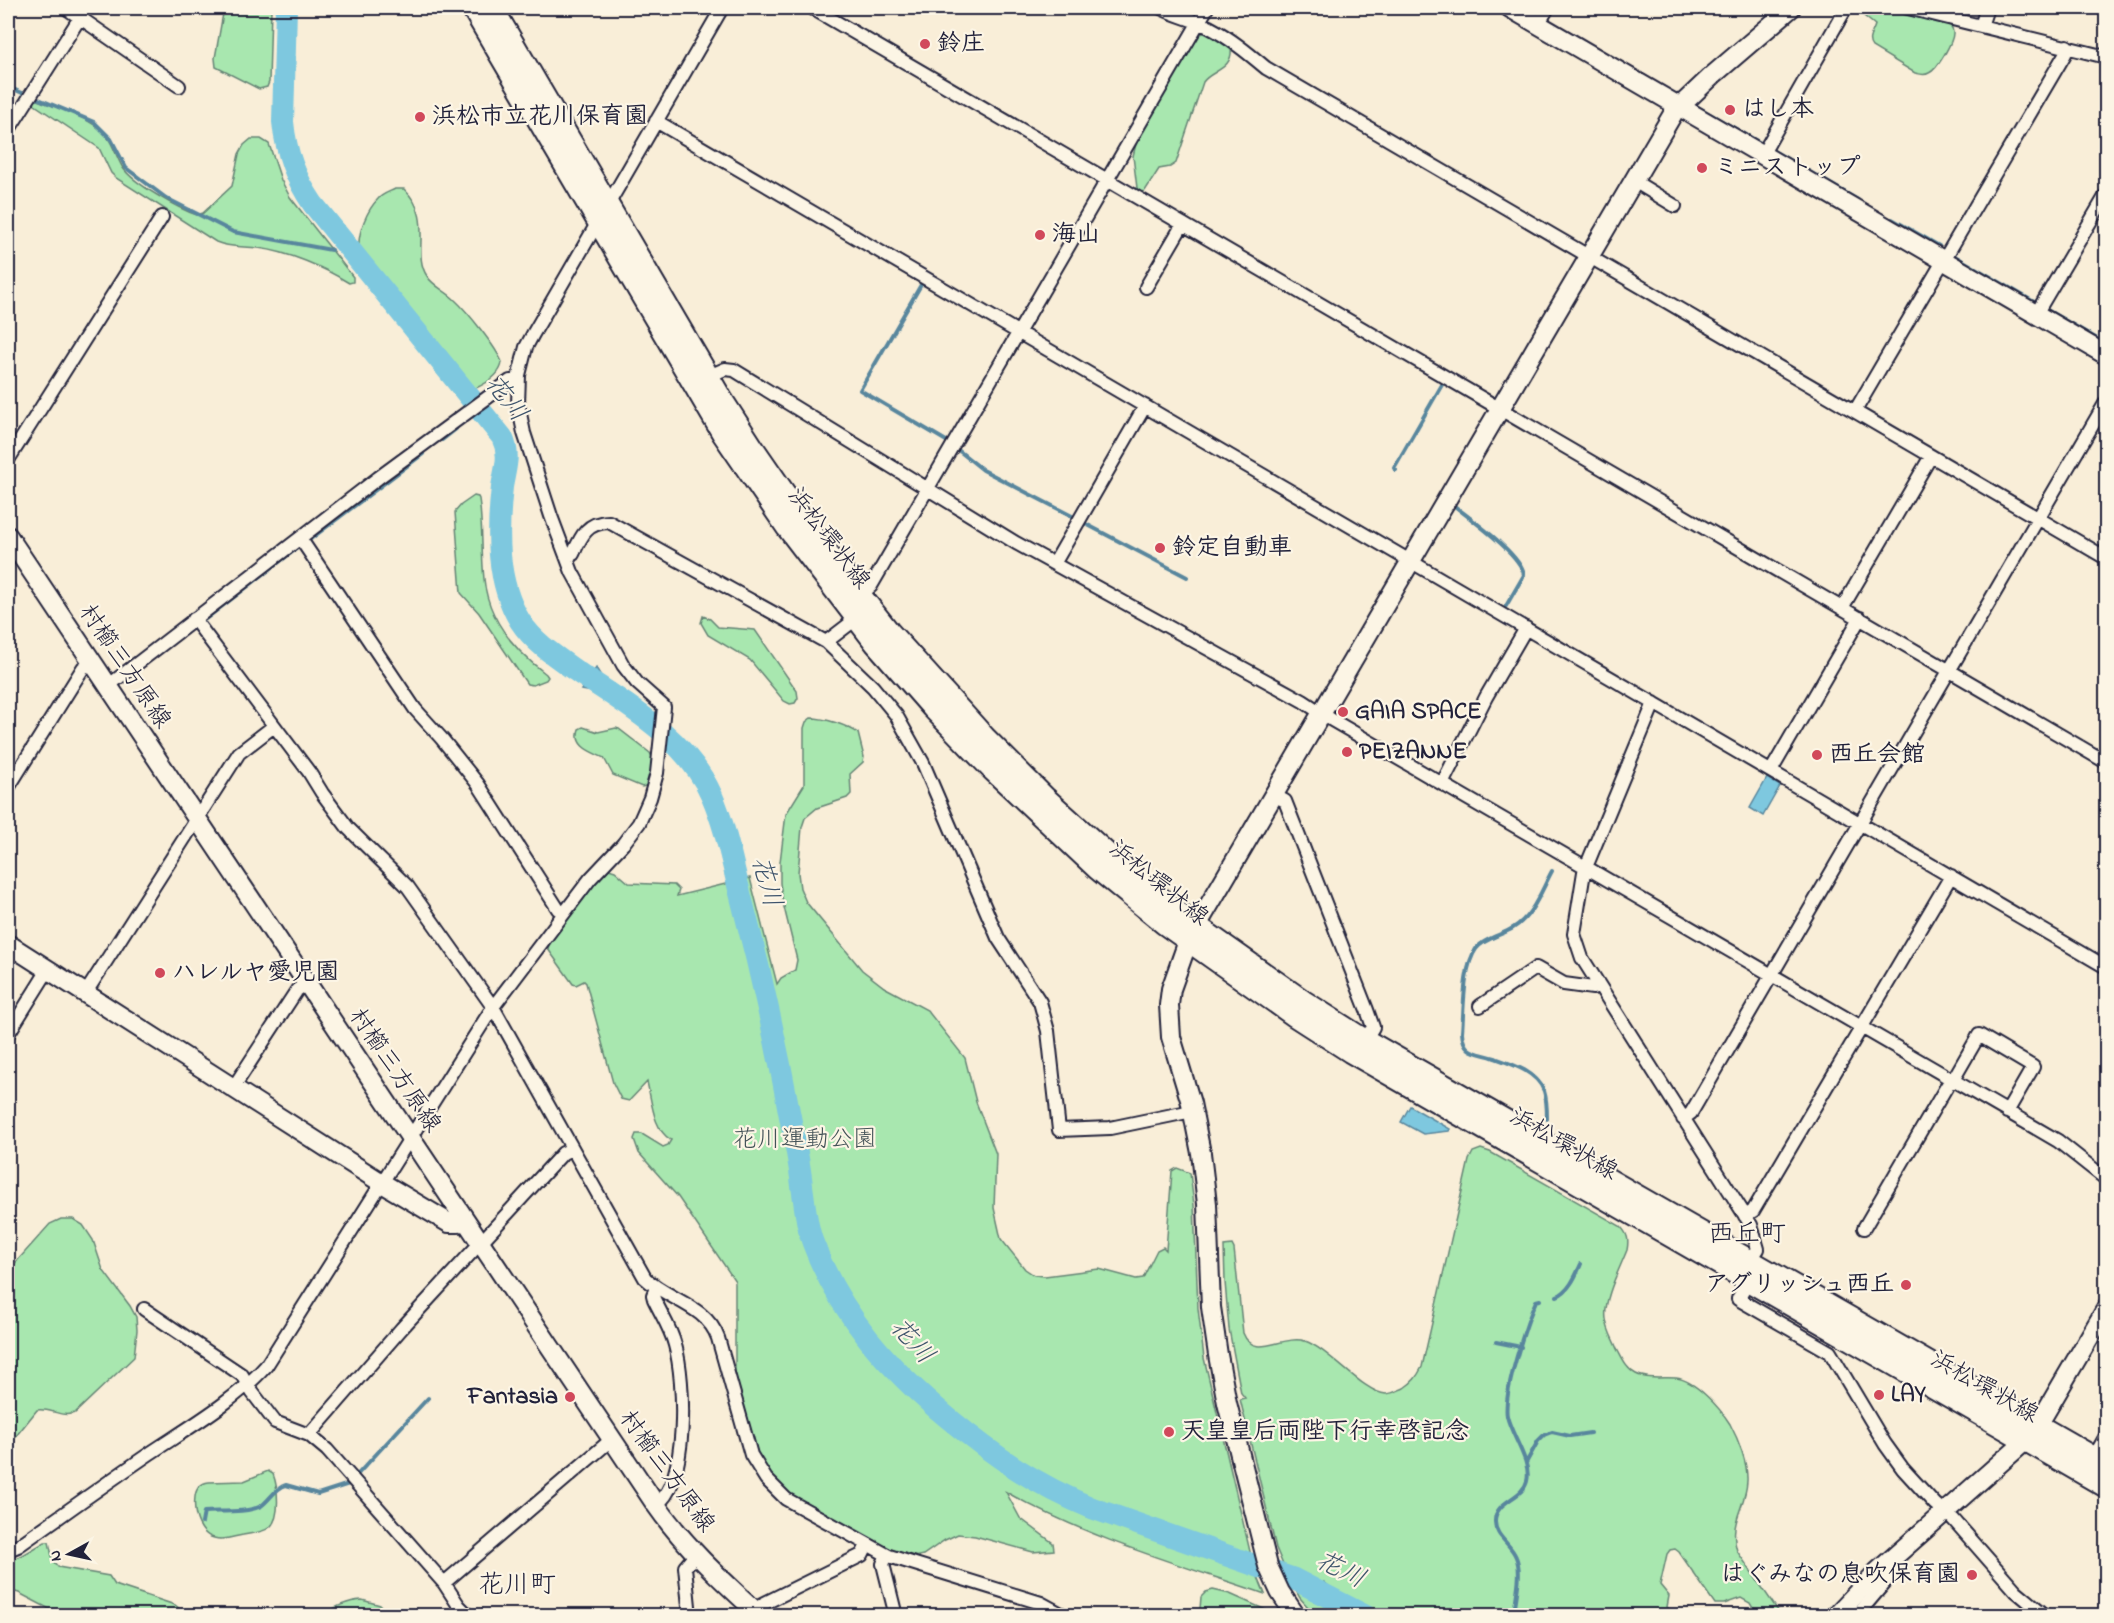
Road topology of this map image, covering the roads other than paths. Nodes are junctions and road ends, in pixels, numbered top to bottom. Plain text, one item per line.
1 (66, 8) edge
2 (472, 8) edge
3 (493, 8) edge
4 (722, 8) edge
5 (812, 8) edge
6 (1161, 8) edge
7 (1207, 8) edge
8 (1510, 8) edge
9 (1548, 8) edge
10 (1791, 8) edge
11 (1846, 8) edge
12 (1909, 8) edge
13 (1987, 8) edge
14 (83, 12) edge
15 (1198, 23) junction
16 (1538, 24) junction
17 (1981, 26) junction
18 (2067, 46) junction
19 (2106, 57) edge
20 (179, 86) dead end
21 (1680, 107) junction
22 (656, 121) junction
23 (8, 131) edge
24 (1762, 155) junction
25 (1107, 180) junction
26 (1634, 181) junction
27 (2106, 195) edge
28 (608, 203) junction
29 (1675, 206) dead end
30 (162, 218) dead end
31 (598, 221) junction
32 (1183, 224) junction
33 (1589, 257) junction
34 (1944, 260) junction
35 (1146, 288) dead end
36 (2036, 314) junction
37 (1018, 332) junction
38 (2106, 355) edge
39 (709, 376) junction
40 (518, 381) junction
41 (2106, 402) edge
42 (1145, 406) junction
43 (1500, 408) junction
44 (1855, 411) junction
45 (1931, 456) junction
46 (8, 460) edge
47 (927, 489) junction
48 (2038, 518) junction
49 (8, 536) edge
50 (300, 538) junction
51 (567, 557) junction
52 (2106, 558) edge
53 (1411, 561) junction
54 (1054, 564) junction
55 (860, 595) junction
56 (1842, 608) junction
57 (1860, 618) junction
58 (194, 619) junction
59 (856, 619) junction
60 (1526, 628) junction
61 (826, 642) junction
62 (92, 662) junction
63 (1950, 671) junction
64 (108, 686) junction
65 (1654, 703) junction
66 (1322, 714) junction
67 (274, 726) junction
68 (2106, 762) edge
69 (1771, 771) junction
70 (1442, 784) junction
71 (8, 788) edge
72 (1274, 795) junction
73 (197, 819) junction
74 (1861, 823) junction
75 (1586, 867) junction
76 (1951, 876) junction
77 (564, 913) junction
78 (1192, 933) junction
79 (8, 944) edge
80 (2106, 967) edge
81 (48, 970) junction
82 (1772, 975) junction
83 (307, 983) junction
84 (1599, 985) junction
85 (85, 994) junction
86 (1480, 1006) dead end
87 (493, 1008) junction
88 (1862, 1027) junction
89 (8, 1034) edge
90 (1365, 1040) junction
91 (1952, 1080) junction
92 (233, 1088) junction
93 (1192, 1111) junction
94 (2007, 1112) junction
95 (1683, 1119) junction
96 (410, 1138) junction
97 (572, 1149) junction
98 (2106, 1179) edge
99 (382, 1183) junction
100 (1745, 1216) junction
101 (464, 1219) junction
102 (1864, 1228) dead end
103 (481, 1244) junction
104 (1750, 1262) junction
105 (1748, 1281) junction
106 (656, 1288) junction
107 (144, 1309) dead end
108 (2106, 1309) edge
109 (247, 1384) junction
110 (2038, 1425) junction
111 (309, 1436) junction
112 (2106, 1436) edge
113 (612, 1439) junction
114 (2025, 1441) junction
115 (2100, 1461) edge
116 (2106, 1487) edge
117 (656, 1505) junction
118 (1944, 1512) junction
119 (867, 1545) junction
120 (8, 1550) edge
121 (696, 1554) junction
122 (887, 1555) junction
123 (1885, 1564) junction
124 (444, 1584) junction
125 (759, 1613) edge
126 (2039, 1613) edge
127 (469, 1616) edge
128 (690, 1616) edge
129 (896, 1616) edge
130 (1065, 1616) edge
131 (1296, 1616) edge
132 (1835, 1616) edge
133 (1859, 1616) edge

1 - 14 street
2 - 31 main road, 浜松環状線
3 - 28 main road, 浜松環状線
4 - 22 street
5 - 25 street
6 - 15 street
7 - 15 street
8 - 16 street
9 - 16 street
10 - 21 street
11 - 24 street
12 - 17 street
13 - 17 street
14 - 20 street
14 - 23 street
15 - 25 street
15 - 33 street
16 - 21 street
17 - 18 street
18 - 19 street
18 - 34 street
21 - 24 street
21 - 26 street
22 - 28 street
22 - 37 street
24 - 34 street
25 - 32 street
25 - 37 street
26 - 29 street
26 - 33 street
27 - 36 street
28 - 31 street
28 - 39 main road, 浜松環状線
30 - 46 street
31 - 40 street
31 - 59 main road, 浜松環状線
32 - 35 street
32 - 43 street
33 - 43 street
33 - 44 street
34 - 36 street
34 - 44 street
36 - 38 street
37 - 42 street
37 - 47 street
39 - 47 street
39 - 55 main road, 浜松環状線
40 - 50 street
40 - 51 street
41 - 48 street
42 - 53 street
42 - 54 street
43 - 53 street
43 - 56 street
44 - 45 street
45 - 48 street
45 - 56 street
47 - 54 street
47 - 55 street
48 - 52 street
48 - 63 street
49 - 62 street, 村櫛三方原線
50 - 58 street
50 - 77 street
51 - 61 street
51 - 77 street
53 - 60 street
53 - 66 street
54 - 66 street
55 - 78 main road, 浜松環状線
56 - 57 street
57 - 63 street
57 - 69 street
58 - 64 street
58 - 67 street
59 - 61 street
59 - 78 main road, 浜松環状線
60 - 65 street
60 - 70 street
61 - 93 street
62 - 64 street, 村櫛三方原線
62 - 71 street
63 - 68 street
63 - 74 street
64 - 73 street, 村櫛三方原線
65 - 69 street
65 - 75 street
66 - 70 street
66 - 72 street
67 - 73 street
67 - 87 street
69 - 74 street
70 - 75 street
72 - 78 street
72 - 90 street
73 - 83 street, 村櫛三方原線
73 - 85 street
74 - 76 street
74 - 82 street
75 - 82 street
75 - 84 street
76 - 80 street
76 - 88 street
77 - 87 street
78 - 90 main road, 浜松環状線
78 - 93 street
78 - 105 main road, 浜松環状線
79 - 81 street
81 - 85 street
81 - 89 street
82 - 88 street
82 - 95 street
83 - 92 street
83 - 96 street, 村櫛三方原線
84 - 86 street
84 - 95 street
85 - 92 street
87 - 96 street
87 - 97 street
88 - 91 street
88 - 100 street
90 - 104 main road, 浜松環状線
91 - 94 street
91 - 94 street
91 - 102 street
92 - 99 street
93 - 131 street
94 - 98 street
95 - 100 street
96 - 99 street
96 - 101 street, 村櫛三方原線
97 - 103 street
97 - 106 street
99 - 101 street
99 - 109 street
100 - 104 street
101 - 103 street, 村櫛三方原線
103 - 111 street
103 - 113 street, 村櫛三方原線
104 - 110 main road, 浜松環状線
105 - 114 main road, 浜松環状線
105 - 118 street
106 - 117 street
106 - 119 street
107 - 109 street
108 - 110 street
109 - 111 street
109 - 120 street
110 - 114 street
110 - 115 main road, 浜松環状線
111 - 124 street
112 - 115 street
113 - 117 street, 村櫛三方原線
113 - 124 street
114 - 116 main road, 浜松環状線
114 - 118 street
117 - 121 street, 村櫛三方原線
118 - 123 street
118 - 126 street
119 - 122 street
119 - 125 street
121 - 125 street, 村櫛三方原線
121 - 128 street
122 - 129 street
122 - 130 street
123 - 132 street
123 - 133 street
124 - 127 street

